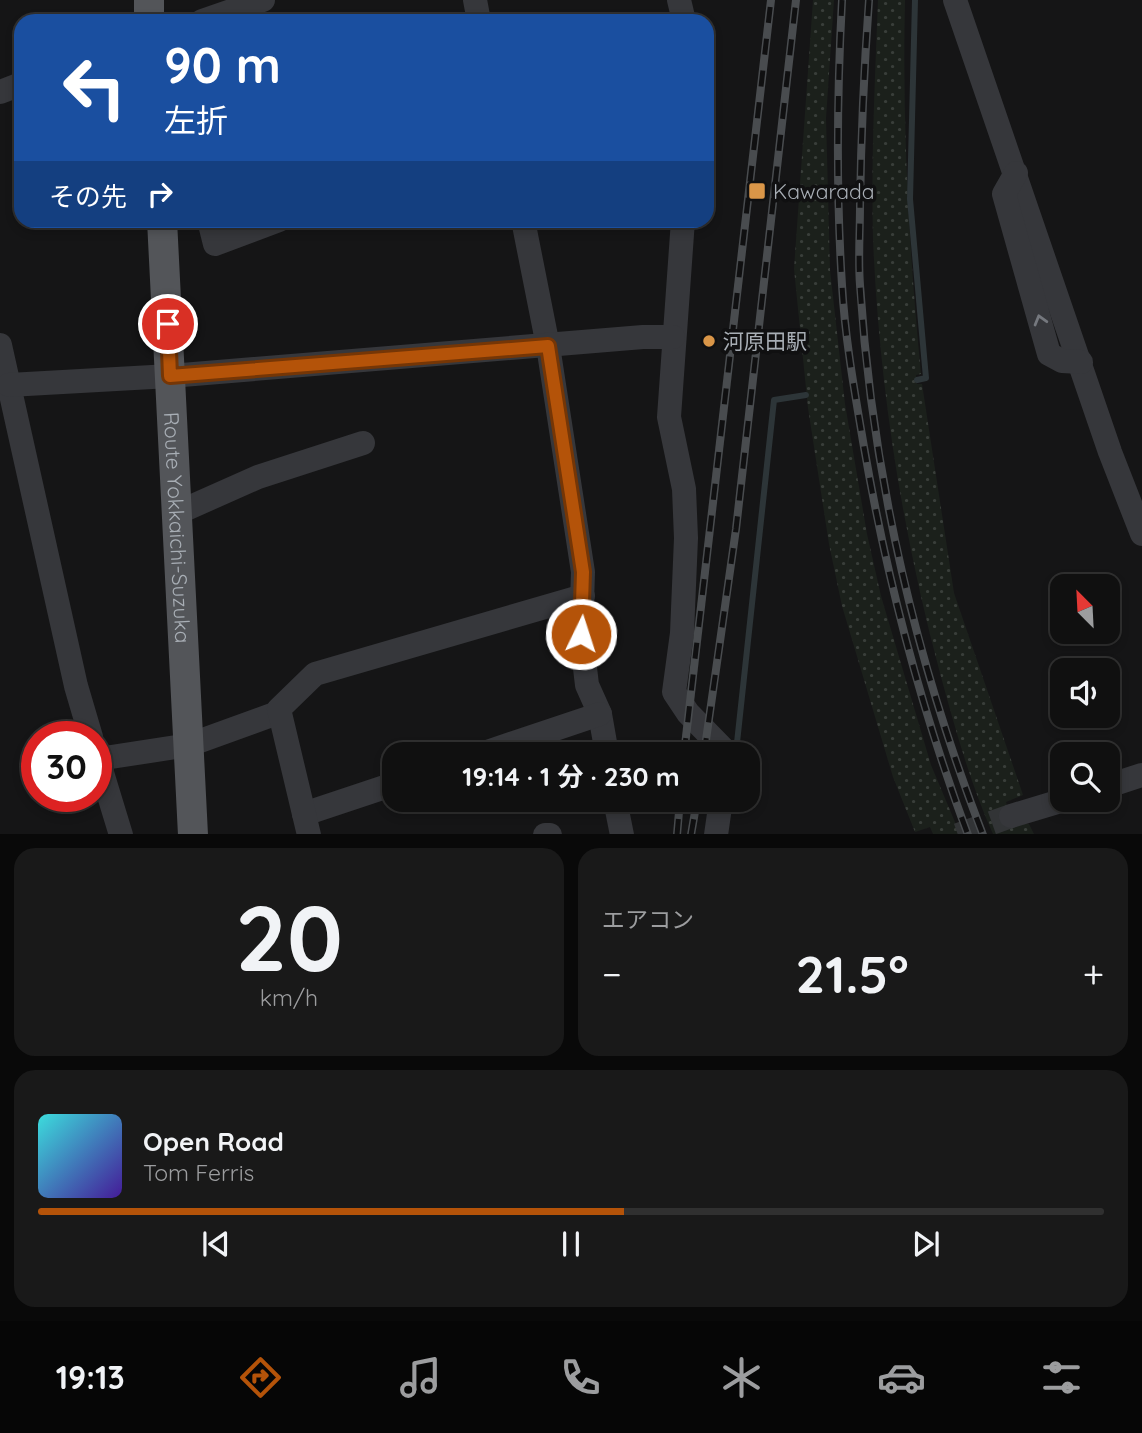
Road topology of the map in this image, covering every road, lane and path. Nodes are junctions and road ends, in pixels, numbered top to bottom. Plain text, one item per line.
1 (263, 0) edge
2 (956, 0) edge
3 (222, 14) edge
4 (162, 228) edge
5 (211, 228) edge
6 (258, 228) edge
7 (525, 228) edge
8 (682, 228) edge
9 (673, 337) junction
10 (0, 345) edge
11 (548, 346) junction
12 (170, 376) junction
13 (9, 385) junction
14 (363, 443) dead end
15 (177, 513) junction
16 (1142, 534) edge
17 (583, 596) junction
18 (280, 712) junction
19 (600, 714) junction
20 (86, 721) edge
21 (517, 742) edge
22 (605, 742) edge
23 (716, 742) edge
24 (188, 745) junction
25 (112, 749) edge
26 (1142, 775) edge
27 (1120, 782) edge
28 (382, 790) edge
29 (1050, 804) edge
30 (112, 806) edge
31 (617, 812) edge
32 (719, 812) edge
33 (1011, 817) tunnel mouth
34 (307, 824) edge
35 (121, 834) edge
36 (193, 834) edge
37 (622, 834) edge
38 (716, 834) edge

1 - 3 street
2 - 16 street
4 - 12 main road, Route Yokkaichi-Suzuka
5 - 6 street
7 - 11 street
8 - 9 street
9 - 11 street
9 - 23 street
10 - 13 street
11 - 12 street
11 - 17 street
12 - 13 street
12 - 15 main road, Route Yokkaichi-Suzuka
13 - 20 street
14 - 15 street
15 - 24 main road, Route Yokkaichi-Suzuka
17 - 18 street
17 - 19 street
18 - 24 street
18 - 34 street
19 - 21 street
19 - 22 street
24 - 25 street
24 - 36 main road, Route Yokkaichi-Suzuka
26 - 27 street
28 - 34 street
29 - 33 street
30 - 35 street
31 - 37 street
32 - 38 street

